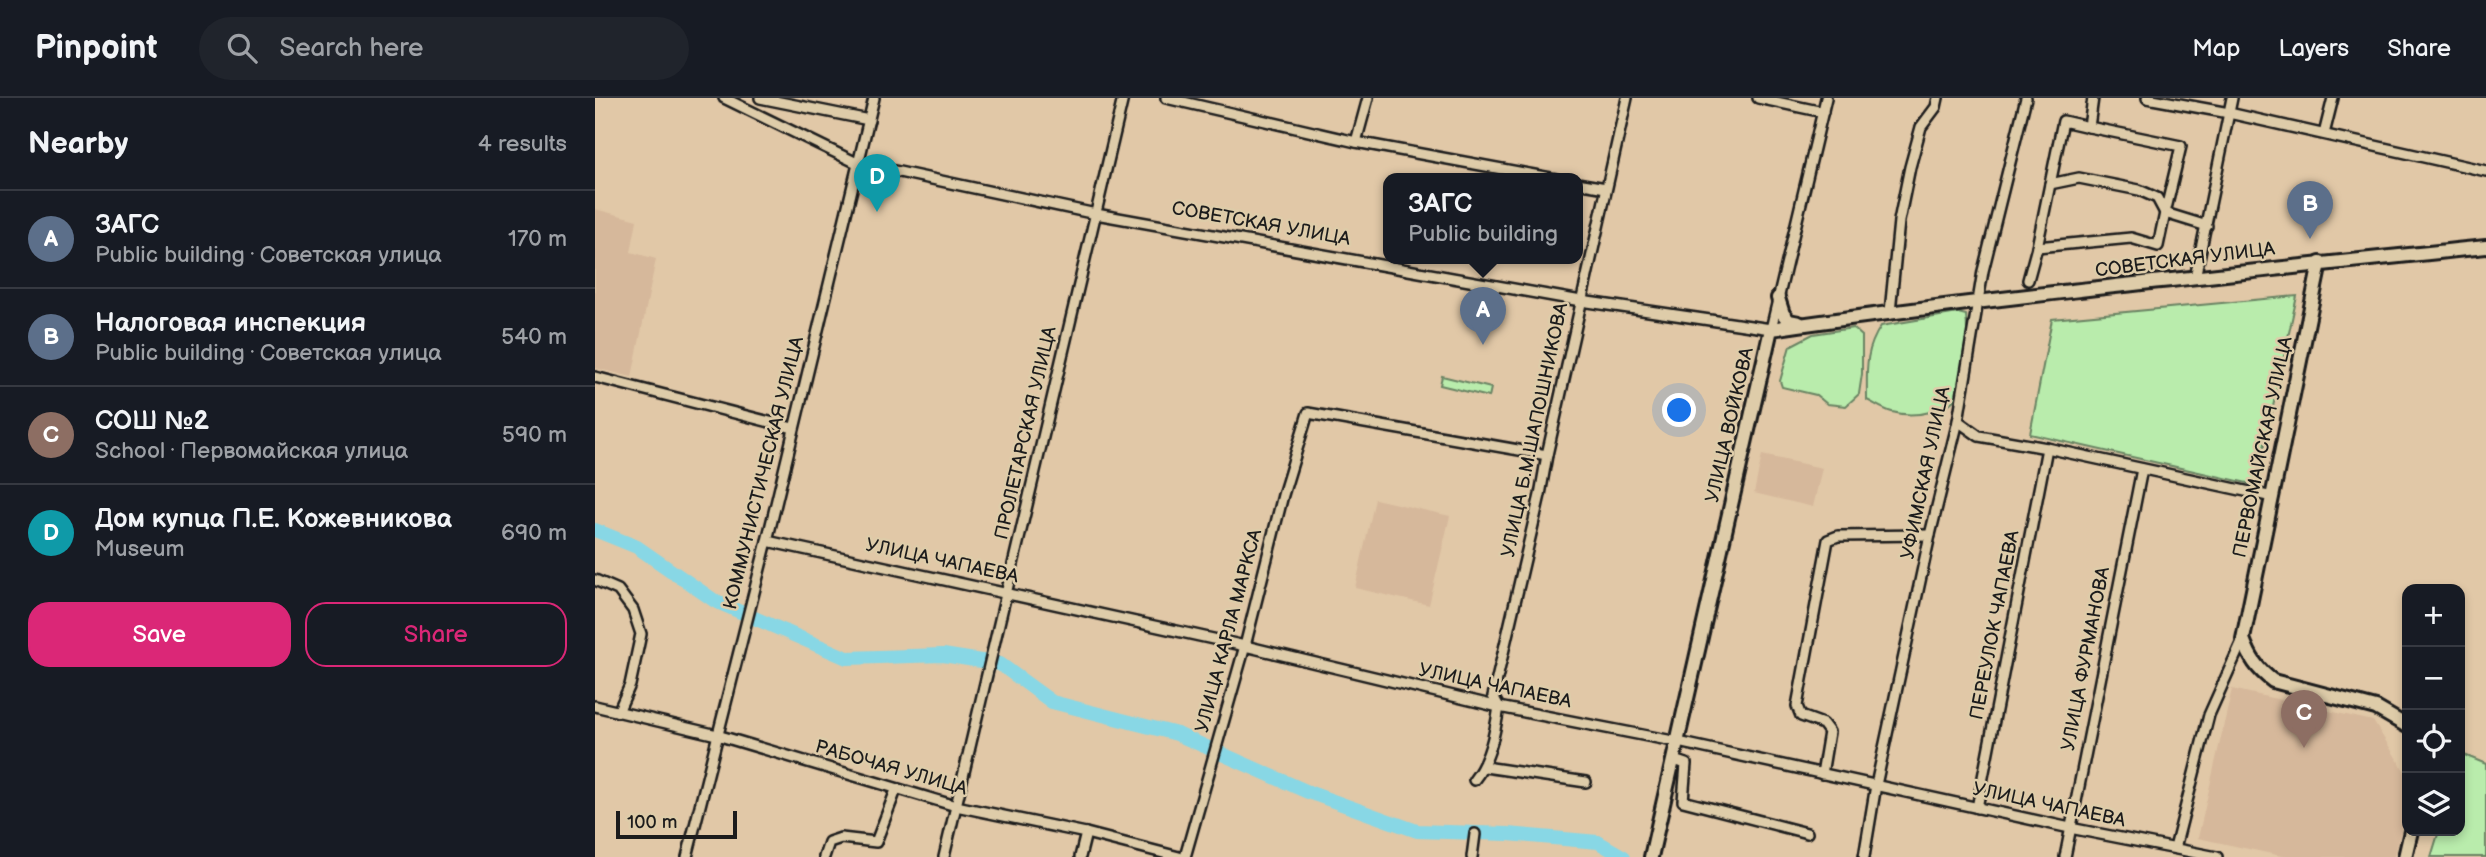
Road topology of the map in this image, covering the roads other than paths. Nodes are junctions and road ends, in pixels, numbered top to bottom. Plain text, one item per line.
1 (724, 98) edge
2 (760, 98) edge
3 (874, 98) edge
4 (1123, 98) edge
5 (1166, 98) edge
6 (1369, 98) edge
7 (1627, 98) edge
8 (1758, 98) edge
9 (1826, 98) edge
10 (1938, 98) edge
11 (2026, 98) edge
12 (2093, 98) edge
13 (2148, 98) edge
14 (2232, 98) edge
15 (2333, 98) edge
16 (1823, 112) junction
17 (2229, 113) junction
18 (869, 120) junction
19 (2089, 127) junction
20 (2325, 134) junction
21 (1356, 142) junction
22 (857, 163) junction
23 (2486, 171) edge
24 (1524, 173) edge
25 (1583, 184) edge
26 (2050, 184) junction
27 (1607, 188) junction
28 (2165, 213) junction
29 (1095, 214) junction
30 (2207, 226) junction
31 (2037, 247) junction
32 (2486, 247) edge
33 (2320, 263) junction
34 (2195, 278) junction
35 (2028, 281) dead end
36 (1779, 298) junction
37 (1581, 301) junction
38 (1976, 304) junction
39 (1889, 312) junction
40 (1806, 324) junction
41 (1771, 329) junction
42 (1764, 362) junction
43 (595, 377) edge
44 (1958, 421) junction
45 (793, 428) junction
46 (2047, 448) junction
47 (1547, 455) junction
48 (2142, 469) junction
49 (2273, 497) junction
50 (1930, 536) junction
51 (767, 541) junction
52 (595, 580) edge
53 (1007, 593) junction
54 (2243, 639) junction
55 (1245, 646) junction
56 (595, 706) edge
57 (1499, 707) junction
58 (618, 712) junction
59 (2402, 723) edge
60 (717, 735) junction
61 (1678, 742) junction
62 (1674, 760) junction
63 (1485, 767) junction
64 (1822, 774) junction
65 (1474, 780) dead end
66 (1586, 782) dead end
67 (1876, 785) junction
68 (897, 790) junction
69 (956, 806) junction
70 (1977, 808) junction
71 (2070, 828) junction
72 (1086, 833) junction
73 (1807, 833) dead end
74 (1475, 834) dead end
75 (2410, 836) edge
76 (2175, 848) junction
77 (687, 857) edge
78 (824, 857) edge
79 (944, 857) edge
80 (1080, 857) edge
81 (1179, 857) edge
82 (1185, 857) edge
83 (1472, 857) edge
84 (1651, 857) edge
85 (1864, 857) edge
86 (2065, 857) edge
87 (2217, 857) edge
88 (2405, 857) edge

1 - 22 street, СОВЕТСКАЯ УЛИЦА
2 - 18 street
3 - 18 street, КОММУНИСТИЧЕСКАЯ УЛИЦА
4 - 29 street, ПРОЛЕТАРСКАЯ УЛИЦА
5 - 21 street
6 - 21 street
7 - 27 street, УЛИЦА Б.М.ШАПОШНИКОВА
8 - 16 street
9 - 16 street, УЛИЦА ВОЙКОВА
10 - 39 street
11 - 38 street, УФИМСКАЯ УЛИЦА
12 - 19 street
13 - 17 street
14 - 17 street
15 - 20 street
16 - 36 street, УЛИЦА ВОЙКОВА
17 - 20 street
17 - 30 street
18 - 22 street, КОММУНИСТИЧЕСКАЯ УЛИЦА
19 - 26 street
19 - 28 street
20 - 23 street
21 - 24 street
22 - 29 street, СОВЕТСКАЯ УЛИЦА
22 - 45 street, КОММУНИСТИЧЕСКАЯ УЛИЦА
25 - 27 street
26 - 28 street
26 - 31 street
27 - 37 street, УЛИЦА Б.М.ШАПОШНИКОВА
28 - 30 street
28 - 31 street
29 - 37 street, СОВЕТСКАЯ УЛИЦА
29 - 53 street, ПРОЛЕТАРСКАЯ УЛИЦА
30 - 34 street
31 - 35 street
32 - 33 main road, СОВЕТСКАЯ УЛИЦА
33 - 34 main road, СОВЕТСКАЯ УЛИЦА
33 - 49 main road, ПЕРВОМАЙСКАЯ УЛИЦА
34 - 38 main road, СОВЕТСКАЯ УЛИЦА
36 - 40 main road
36 - 41 street, УЛИЦА ВОЙКОВА
37 - 41 street, СОВЕТСКАЯ УЛИЦА
37 - 47 street, УЛИЦА Б.М.ШАПОШНИКОВА
38 - 39 main road, СОВЕТСКАЯ УЛИЦА
38 - 44 street, УФИМСКАЯ УЛИЦА
39 - 40 main road, СОВЕТСКАЯ УЛИЦА
40 - 41 main road, СОВЕТСКАЯ УЛИЦА
40 - 42 main road
41 - 42 main road, УЛИЦА ВОЙКОВА
42 - 61 main road, УЛИЦА ВОЙКОВА
43 - 45 street
44 - 46 street
44 - 50 street, УФИМСКАЯ УЛИЦА
45 - 51 street, КОММУНИСТИЧЕСКАЯ УЛИЦА
46 - 48 street
46 - 70 street, ПЕРЕУЛОК ЧАПАЕВА
47 - 55 street, УЛИЦА КАРЛА МАРКСА
47 - 57 street, УЛИЦА Б.М.ШАПОШНИКОВА
48 - 49 street
48 - 71 street, УЛИЦА ФУРМАНОВА
49 - 54 main road, ПЕРВОМАЙСКАЯ УЛИЦА
50 - 64 street
50 - 67 street, УФИМСКАЯ УЛИЦА
51 - 53 street, УЛИЦА ЧАПАЕВА
51 - 60 street, КОММУНИСТИЧЕСКАЯ УЛИЦА
52 - 58 street
53 - 55 street, УЛИЦА ЧАПАЕВА
53 - 69 street, ПРОЛЕТАРСКАЯ УЛИЦА
54 - 59 main road
54 - 76 street, ПЕРВОМАЙСКАЯ УЛИЦА
55 - 57 street, УЛИЦА ЧАПАЕВА
55 - 82 street, УЛИЦА КАРЛА МАРКСА
56 - 58 street, РАБОЧАЯ УЛИЦА
57 - 61 street, УЛИЦА ЧАПАЕВА
57 - 63 street, УЛИЦА Б.М.ШАПОШНИКОВА
58 - 60 street, РАБОЧАЯ УЛИЦА
60 - 68 street, РАБОЧАЯ УЛИЦА
60 - 77 street, КОММУНИСТИЧЕСКАЯ УЛИЦА
61 - 62 main road, УЛИЦА ВОЙКОВА
61 - 64 street, УЛИЦА ЧАПАЕВА
62 - 73 street
62 - 84 main road, УЛИЦА ВОЙКОВА
63 - 65 street, УЛИЦА Б.М.ШАПОШНИКОВА
63 - 66 street
64 - 67 street, УЛИЦА ЧАПАЕВА
67 - 70 street, УЛИЦА ЧАПАЕВА
67 - 85 street, УФИМСКАЯ УЛИЦА
68 - 69 street, РАБОЧАЯ УЛИЦА
68 - 78 street
69 - 72 street, РАБОЧАЯ УЛИЦА
69 - 79 street, ПРОЛЕТАРСКАЯ УЛИЦА
70 - 71 street, УЛИЦА ЧАПАЕВА
71 - 76 street, УЛИЦА ЧАПАЕВА
71 - 86 street, УЛИЦА ФУРМАНОВА
72 - 80 street
72 - 81 street, РАБОЧАЯ УЛИЦА
74 - 83 street
75 - 88 main road
76 - 87 street, УЛИЦА ЧАПАЕВА

